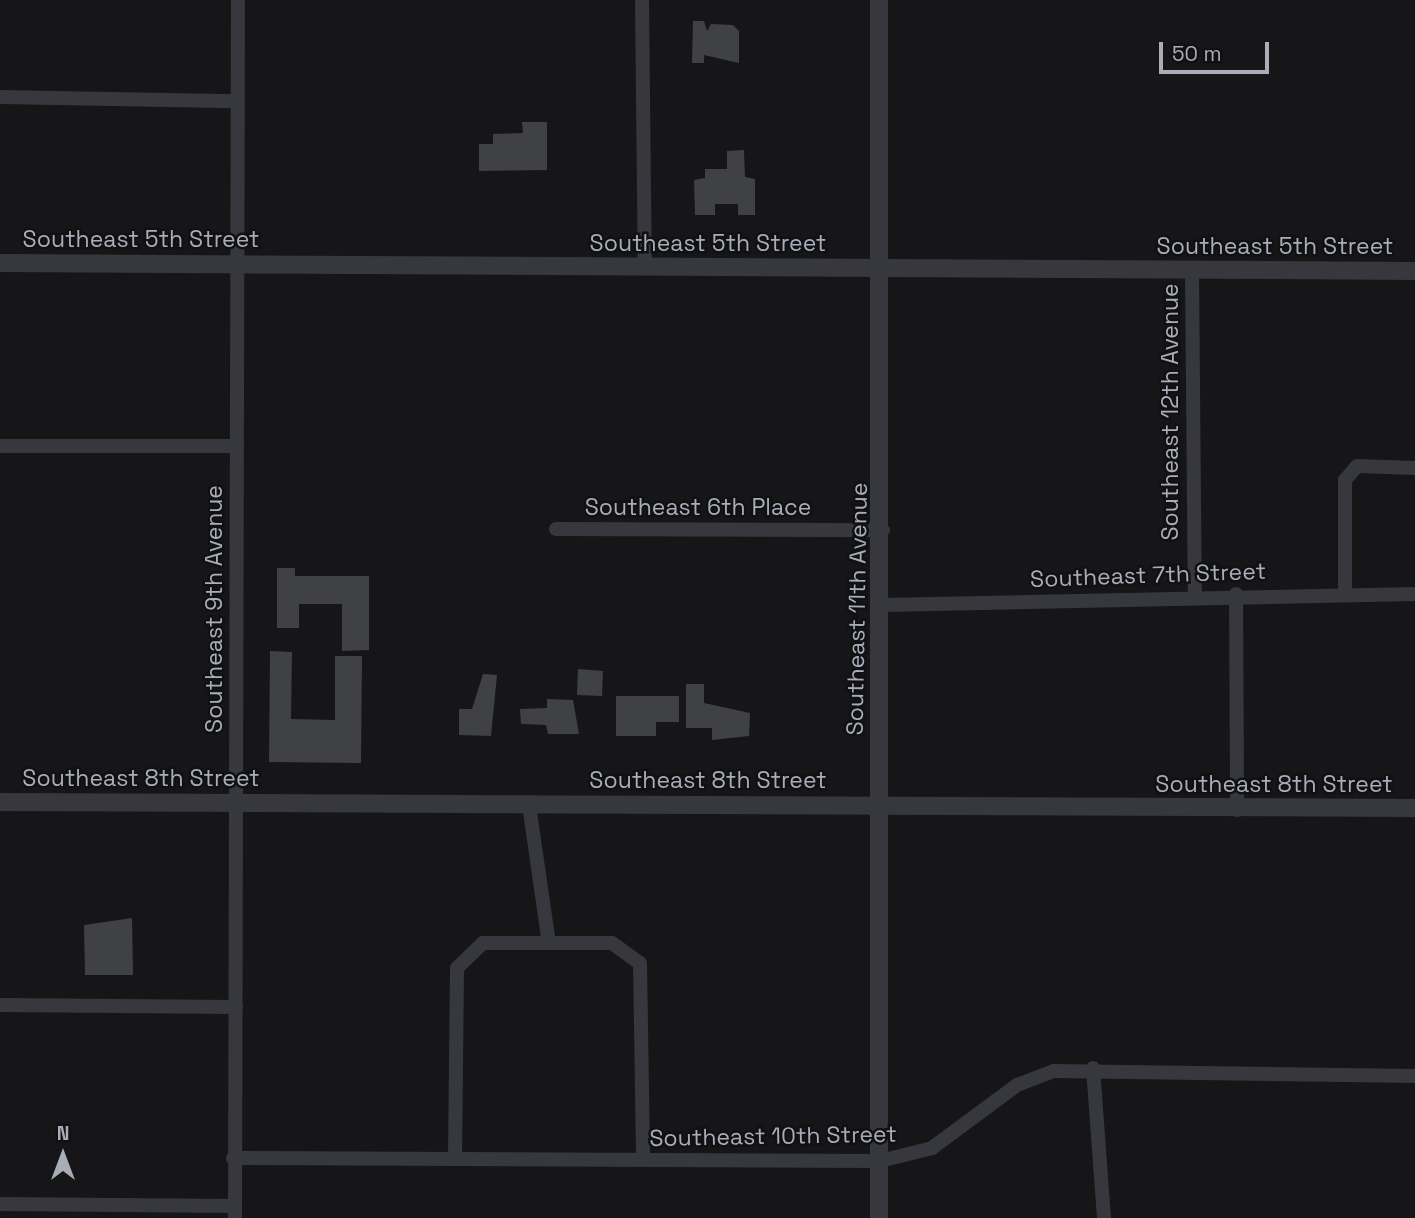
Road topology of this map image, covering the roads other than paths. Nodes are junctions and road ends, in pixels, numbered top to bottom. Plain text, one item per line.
1 (238, 0) edge
2 (642, 0) edge
3 (879, 0) edge
4 (0, 97) edge
5 (237, 101) junction
6 (0, 263) edge
7 (237, 263) junction
8 (645, 268) junction
9 (882, 268) junction
10 (1192, 271) junction
11 (1415, 271) edge
12 (0, 446) edge
13 (237, 446) junction
14 (1415, 468) edge
15 (556, 529) dead end
16 (883, 530) junction
17 (1236, 594) junction
18 (1345, 594) junction
19 (1415, 594) edge
20 (1195, 595) junction
21 (883, 605) junction
22 (0, 802) edge
23 (237, 802) junction
24 (529, 805) junction
25 (879, 805) junction
26 (1415, 808) edge
27 (1237, 810) junction
28 (549, 943) junction
29 (0, 1005) edge
30 (236, 1007) junction
31 (1093, 1068) junction
32 (1415, 1076) edge
33 (233, 1158) junction
34 (455, 1159) junction
35 (643, 1160) junction
36 (880, 1161) junction
37 (0, 1204) edge
38 (235, 1212) edge
39 (879, 1218) edge
40 (1104, 1218) edge

1 - 5 street, Southeast 9th Avenue
2 - 8 street
3 - 9 street, Southeast 11th Avenue
4 - 5 street
5 - 7 street, Southeast 9th Avenue
6 - 7 street, Southeast 5th Street
7 - 8 street, Southeast 5th Street
7 - 13 street, Southeast 9th Avenue
8 - 9 street, Southeast 5th Street
9 - 10 street, Southeast 5th Street
9 - 16 street, Southeast 11th Avenue
10 - 11 street, Southeast 5th Street
10 - 20 street, Southeast 12th Avenue
12 - 13 street
13 - 23 street, Southeast 9th Avenue
14 - 18 street
15 - 16 street, Southeast 6th Place
16 - 21 street, Southeast 11th Avenue
17 - 18 street, Southeast 7th Street
17 - 20 street, Southeast 7th Street
17 - 27 street
18 - 19 street, Southeast 7th Street
20 - 21 street, Southeast 7th Street
21 - 25 street, Southeast 11th Avenue
22 - 23 street, Southeast 8th Street
23 - 24 street, Southeast 8th Street
23 - 30 street, Southeast 9th Avenue
24 - 25 street, Southeast 8th Street
24 - 28 street
25 - 27 street, Southeast 8th Street
25 - 36 street, Southeast 11th Avenue
26 - 27 street, Southeast 8th Street
28 - 34 street
28 - 35 street
29 - 30 street
30 - 33 street, Southeast 9th Avenue
31 - 32 street, Southeast 10th Street
31 - 36 street, Southeast 10th Street
31 - 40 street
33 - 34 street, Southeast 10th Street
33 - 38 street, Southeast 9th Avenue
34 - 35 street, Southeast 10th Street
35 - 36 street, Southeast 10th Street
36 - 39 street, Southeast 11th Avenue
37 - 38 street

